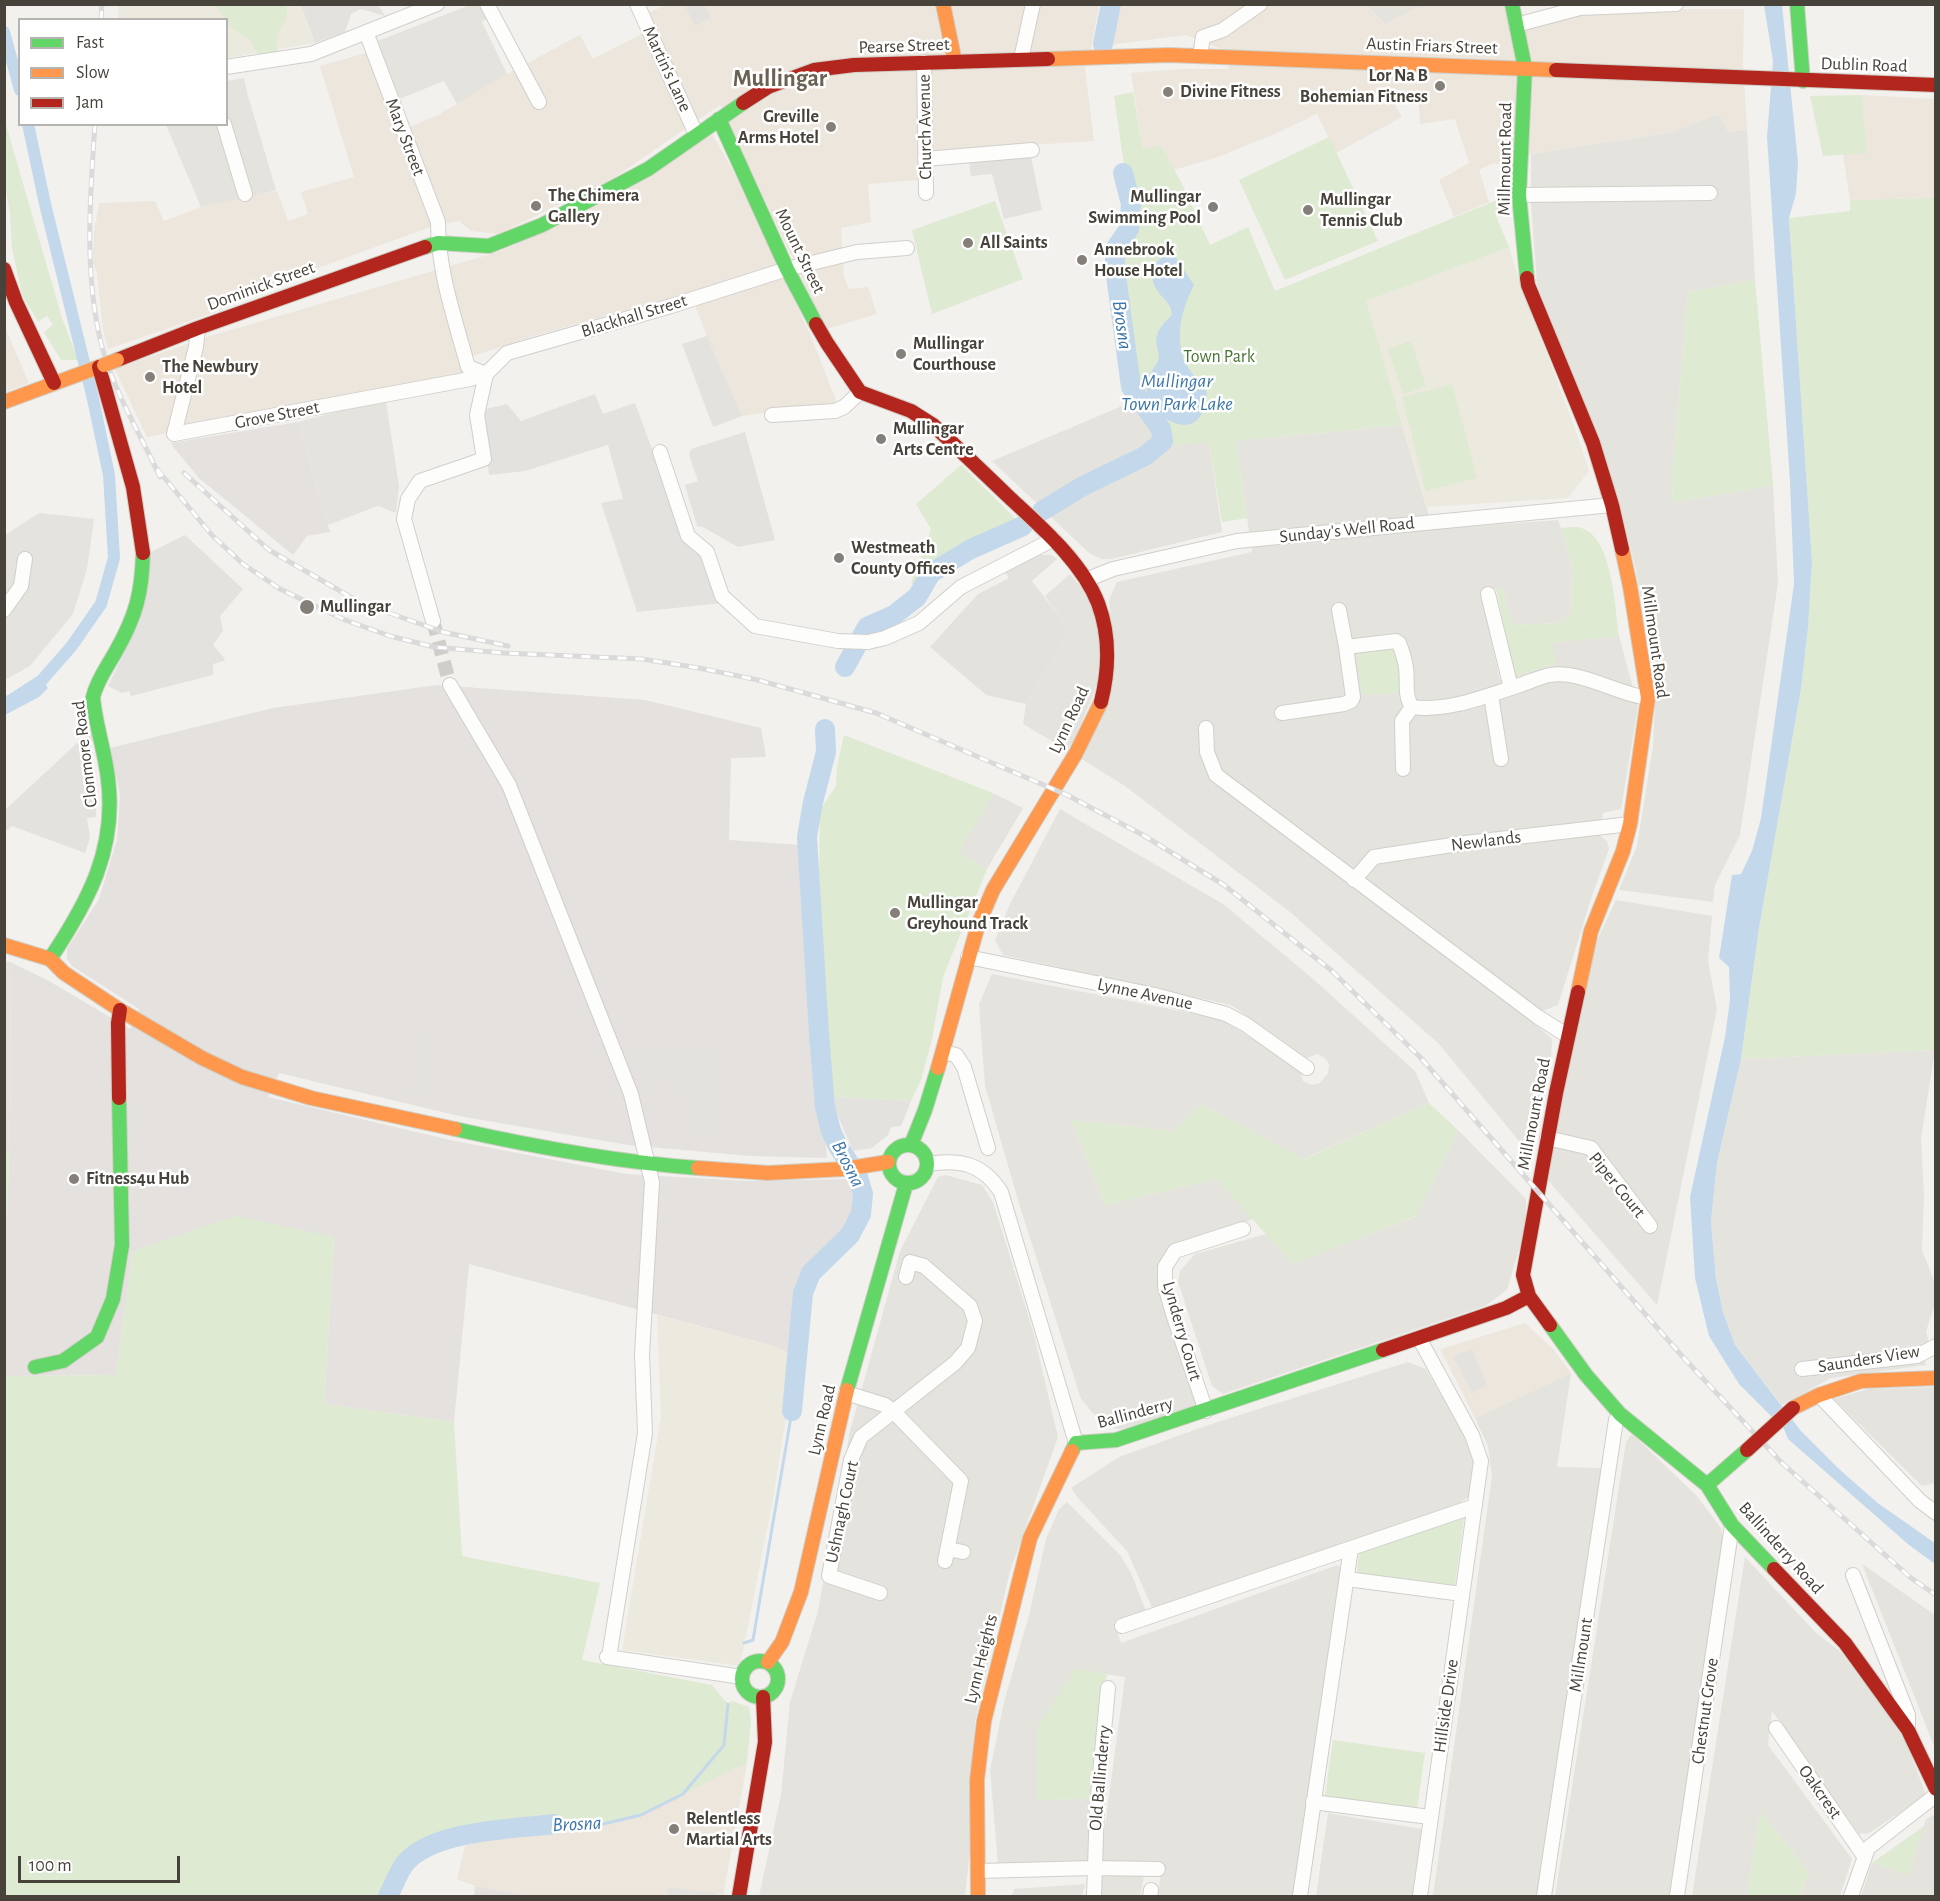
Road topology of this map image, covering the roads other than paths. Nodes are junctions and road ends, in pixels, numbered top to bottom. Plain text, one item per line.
1 (437, 4) edge
2 (487, 4) edge
3 (637, 4) edge
4 (943, 4) edge
5 (1033, 4) edge
6 (1260, 4) edge
7 (1512, 4) edge
8 (1676, 4) edge
9 (1797, 4) edge
10 (1516, 25) junction
11 (366, 32) junction
12 (1103, 56) joint
13 (1200, 56) junction
14 (1021, 59) junction
15 (924, 62) junction
16 (955, 62) junction
17 (228, 67) edge
18 (1525, 68) junction
19 (1759, 80) joint
20 (1797, 81) junction
21 (1935, 86) edge
22 (538, 102) dead end
23 (719, 119) junction
24 (225, 126) edge
25 (696, 134) junction
26 (1032, 150) dead end
27 (925, 159) junction
28 (926, 192) dead end
29 (1710, 193) dead end
30 (245, 194) dead end
31 (1520, 195) junction
32 (438, 243) junction
33 (907, 248) dead end
34 (787, 268) junction
35 (4, 269) edge
36 (198, 328) junction
37 (105, 365) junction
38 (486, 374) junction
39 (54, 383) junction
40 (860, 392) junction
41 (4, 402) edge
42 (772, 415) dead end
43 (660, 452) dead end
44 (1612, 505) junction
45 (1054, 539) junction
46 (25, 559) dead end
47 (1086, 580) junction
48 (1488, 594) dead end
49 (4, 610) edge
50 (1339, 610) dead end
51 (433, 621) tunnel mouth
52 (1346, 647) junction
53 (450, 685) tunnel mouth
54 (1510, 688) junction
55 (1491, 695) junction
56 (1648, 698) junction
57 (1412, 707) junction
58 (1282, 713) dead end
59 (1206, 728) dead end
60 (1501, 759) dead end
61 (1403, 769) dead end
62 (1630, 824) junction
63 (1353, 880) junction
64 (4, 945) edge
65 (968, 957) junction
66 (50, 959) junction
67 (120, 1010) junction
68 (1568, 1036) junction
69 (943, 1052) junction
70 (1308, 1068) dead end
71 (1547, 1138) junction
72 (981, 1141) dead end
73 (911, 1145) junction
74 (888, 1162) junction
75 (649, 1164) junction
76 (927, 1164) junction
77 (906, 1184) junction
78 (1650, 1226) dead end
79 (1243, 1229) dead end
80 (906, 1277) dead end
81 (1529, 1296) junction
82 (1419, 1338) junction
83 (1935, 1347) edge
84 (35, 1367) dead end
85 (1802, 1369) dead end
86 (1935, 1378) edge
87 (846, 1393) junction
88 (1819, 1395) junction
89 (893, 1411) junction
90 (1206, 1411) junction
91 (1620, 1414) junction
92 (1076, 1443) junction
93 (1707, 1485) junction
94 (1475, 1506) junction
95 (1935, 1513) edge
96 (1732, 1525) junction
97 (1352, 1548) junction
98 (963, 1552) dead end
99 (1853, 1575) dead end
100 (1347, 1579) junction
101 (880, 1593) dead end
102 (1462, 1594) junction
103 (1122, 1626) dead end
104 (768, 1662) junction
105 (742, 1677) junction
106 (1108, 1688) dead end
107 (763, 1697) junction
108 (1776, 1728) dead end
109 (1908, 1730) junction
110 (1935, 1789) edge
111 (1935, 1795) edge
112 (1313, 1802) junction
113 (1430, 1817) junction
114 (1864, 1856) junction
115 (1094, 1868) junction
116 (1158, 1869) dead end
117 (979, 1871) junction
118 (739, 1896) edge
119 (978, 1896) edge
120 (1094, 1896) edge
121 (1300, 1896) edge
122 (1420, 1896) edge
123 (1544, 1896) edge
124 (1677, 1896) edge
125 (1851, 1896) edge

1 - 11 street
2 - 22 street
3 - 25 street, Martin's Lane
4 - 16 street
5 - 14 street
6 - 13 street
7 - 10 street, Millmount Road
8 - 10 street
9 - 20 street
10 - 18 street, Millmount Road
11 - 17 street
11 - 32 street, Mary Street
12 - 13 street, Austin Friars Street
12 - 14 street, Pearse Street
13 - 18 street, Austin Friars Street
14 - 16 street, Pearse Street
15 - 16 street, Pearse Street
15 - 23 street, Pearse Street
15 - 27 street, Church Avenue
18 - 19 street, Austin Friars Street
18 - 31 street, Millmount Road
19 - 20 street, Dublin Road
20 - 21 street, Dublin Road
23 - 25 street, Pearse Street
23 - 34 street, Mount Street
24 - 30 street
25 - 32 street, Pearse Street
26 - 27 street
27 - 28 street, Church Avenue
29 - 31 street
31 - 44 street, Millmount Road
32 - 36 street, Dominick Street
32 - 38 street, Mary Street
33 - 34 street, Blackhall Street
34 - 38 street, Blackhall Street
34 - 40 street, Mount Street
35 - 39 street
36 - 37 street, Dominick Street
36 - 38 street, Grove Street
37 - 39 street, Dominick Street
37 - 66 street, Clonmore Road
38 - 51 street
39 - 41 street
40 - 42 street
40 - 45 street, Lynn Road
43 - 45 street
44 - 47 street, Sunday's Well Road
44 - 56 street, Millmount Road
45 - 47 street, Lynn Road
46 - 49 street
47 - 65 street, Lynn Road
48 - 54 street
50 - 52 street
52 - 57 street
52 - 58 street
53 - 75 street
54 - 55 street
54 - 56 street
55 - 57 street
55 - 60 street
56 - 62 street, Millmount Road
57 - 61 street
59 - 63 street
62 - 63 street, Newlands
62 - 68 street, Millmount Road
63 - 68 street
64 - 66 street
65 - 69 street, Lynn Road
65 - 70 street, Lynne Avenue
66 - 67 street
67 - 75 street
67 - 84 street
68 - 71 street, Millmount Road
69 - 72 street
69 - 73 street, Lynn Road
71 - 78 street, Piper Court
71 - 81 street, Millmount Road
73 - 74 street
73 - 76 street
74 - 75 street
74 - 77 street
75 - 105 street
76 - 77 street
76 - 92 street, Ballinderry
77 - 87 street, Lynn Road
79 - 90 street, Lynderry Court
80 - 89 street, Ushnagh Court
81 - 82 street, Ballinderry
81 - 91 street, Ballinderry Road
82 - 90 street, Ballinderry
82 - 94 street, Hillside Drive
83 - 85 street, Saunders View
86 - 88 street
87 - 89 street
87 - 104 street, Lynn Road
88 - 93 street, bridge
88 - 95 street
89 - 98 street
89 - 101 street, Ushnagh Court
90 - 92 street, Ballinderry
91 - 93 street, Ballinderry Road
91 - 123 street, Millmount
92 - 117 street, Lynn Heights
93 - 96 street, Ballinderry Road
94 - 97 street
94 - 102 street, Hillside Drive
96 - 109 street, Ballinderry Road
96 - 124 street, Chestnut Grove
97 - 100 street
97 - 103 street
99 - 109 street
100 - 102 street
100 - 112 street
102 - 113 street, Hillside Drive
104 - 105 street
104 - 107 street
105 - 107 street
106 - 115 street, Old Ballinderry
107 - 118 street
108 - 114 street, Oakcrest
109 - 110 street, Ballinderry Road
111 - 114 street
112 - 113 street
112 - 121 street
113 - 122 street, Hillside Drive
114 - 125 street
115 - 116 street
115 - 117 street
115 - 120 street, Old Ballinderry
117 - 119 street, Lynn Heights

